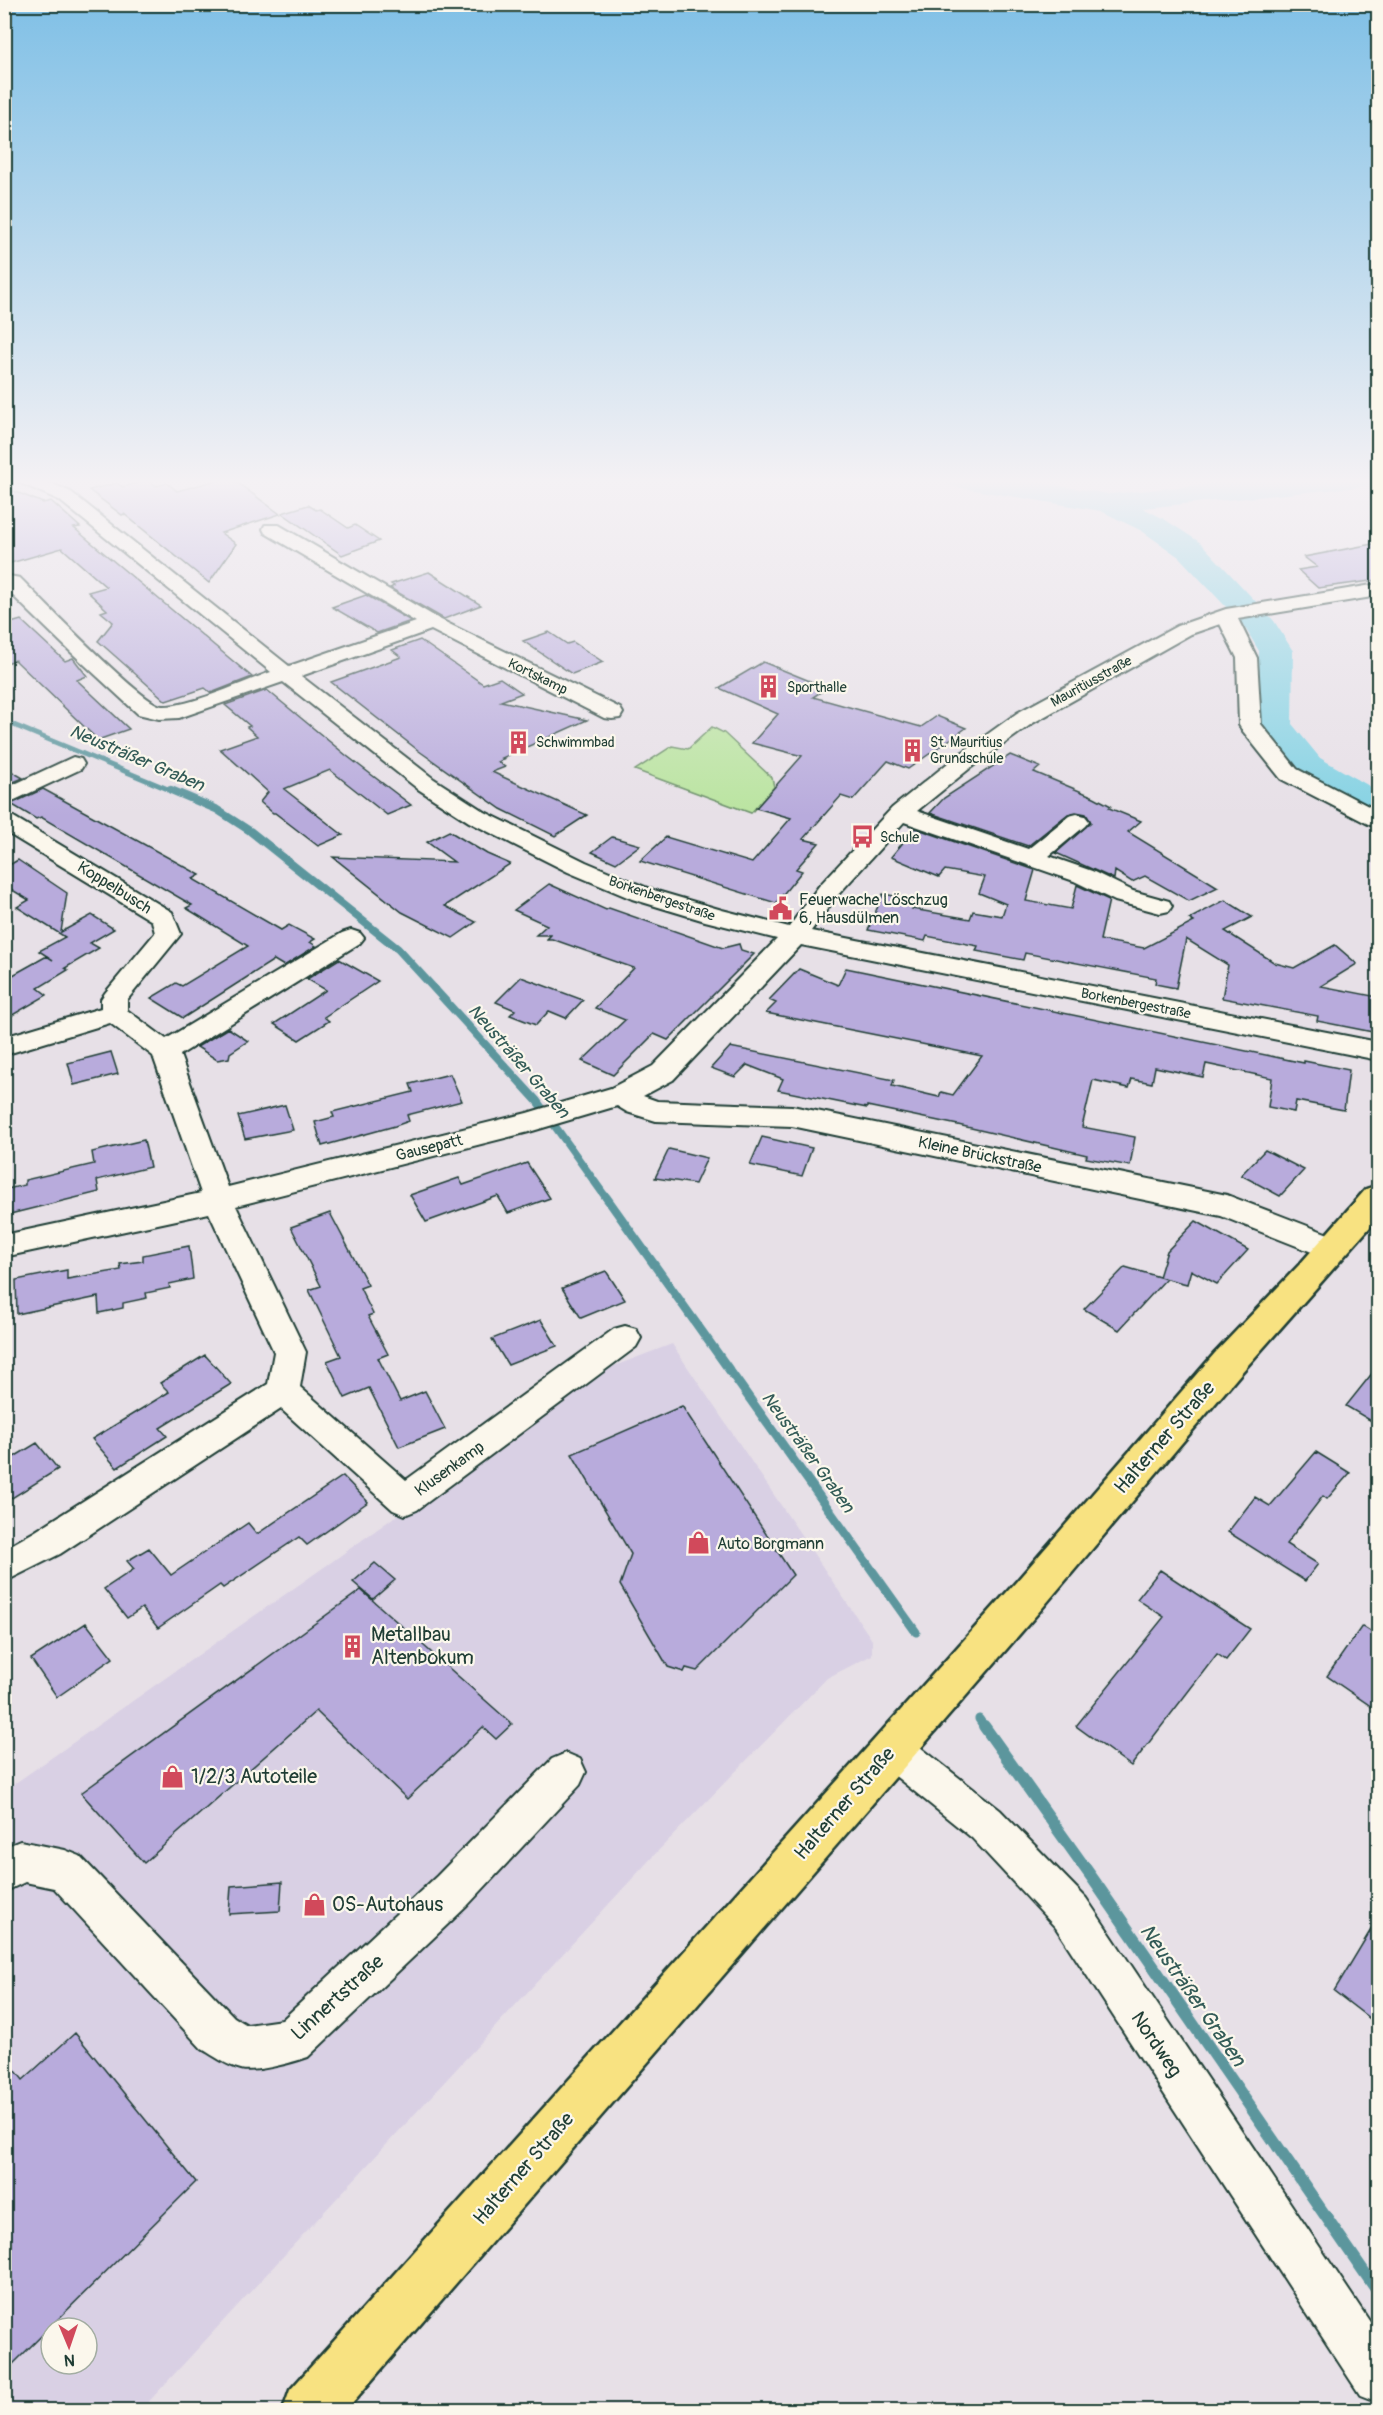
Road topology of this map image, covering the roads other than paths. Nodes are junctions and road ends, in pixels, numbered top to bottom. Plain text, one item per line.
1 (21, 591) edge
2 (184, 591) edge
3 (377, 591) edge
4 (1374, 591) edge
5 (1232, 614) junction
6 (432, 623) junction
7 (287, 674) junction
8 (612, 713) dead end
9 (73, 764) dead end
10 (4, 798) edge
11 (900, 813) junction
12 (1077, 820) dead end
13 (1378, 820) edge
14 (4, 821) edge
15 (1031, 858) junction
16 (1160, 906) dead end
17 (795, 936) junction
18 (351, 938) dead end
19 (114, 1013) junction
20 (4, 1046) edge
21 (1378, 1051) edge
22 (165, 1052) junction
23 (621, 1095) junction
24 (1378, 1197) edge
25 (218, 1200) junction
26 (4, 1246) edge
27 (1333, 1248) junction
28 (625, 1338) dead end
29 (283, 1391) junction
30 (4, 1567) edge
31 (892, 1749) junction
32 (566, 1772) dead end
33 (4, 1872) edge
34 (1378, 2377) edge
35 (310, 2410) edge

1 - 7 street
2 - 7 street, Borkenbergestraße
3 - 6 street, Kortskamp
4 - 5 street, Mauritiusstraße
5 - 11 street, Mauritiusstraße
5 - 13 street
6 - 7 street
6 - 8 street, Kortskamp
7 - 17 street, Borkenbergestraße
9 - 10 street
11 - 15 street
11 - 17 street, Mauritiusstraße
12 - 15 street
14 - 19 street, Koppelbusch
15 - 16 street
17 - 21 street, Borkenbergestraße
17 - 23 street, Gausepatt
18 - 22 street
19 - 20 street
19 - 22 street
22 - 25 street
23 - 25 street, Gausepatt
23 - 27 street, Kleine Brückstraße
24 - 27 main road, Halterner Straße
25 - 26 street, Gausepatt
25 - 29 street
27 - 31 main road, Halterner Straße
28 - 29 street, Klusenkamp
29 - 30 street
31 - 34 street, Nordweg
31 - 35 main road, Halterner Straße
32 - 33 street, Linnertstraße

